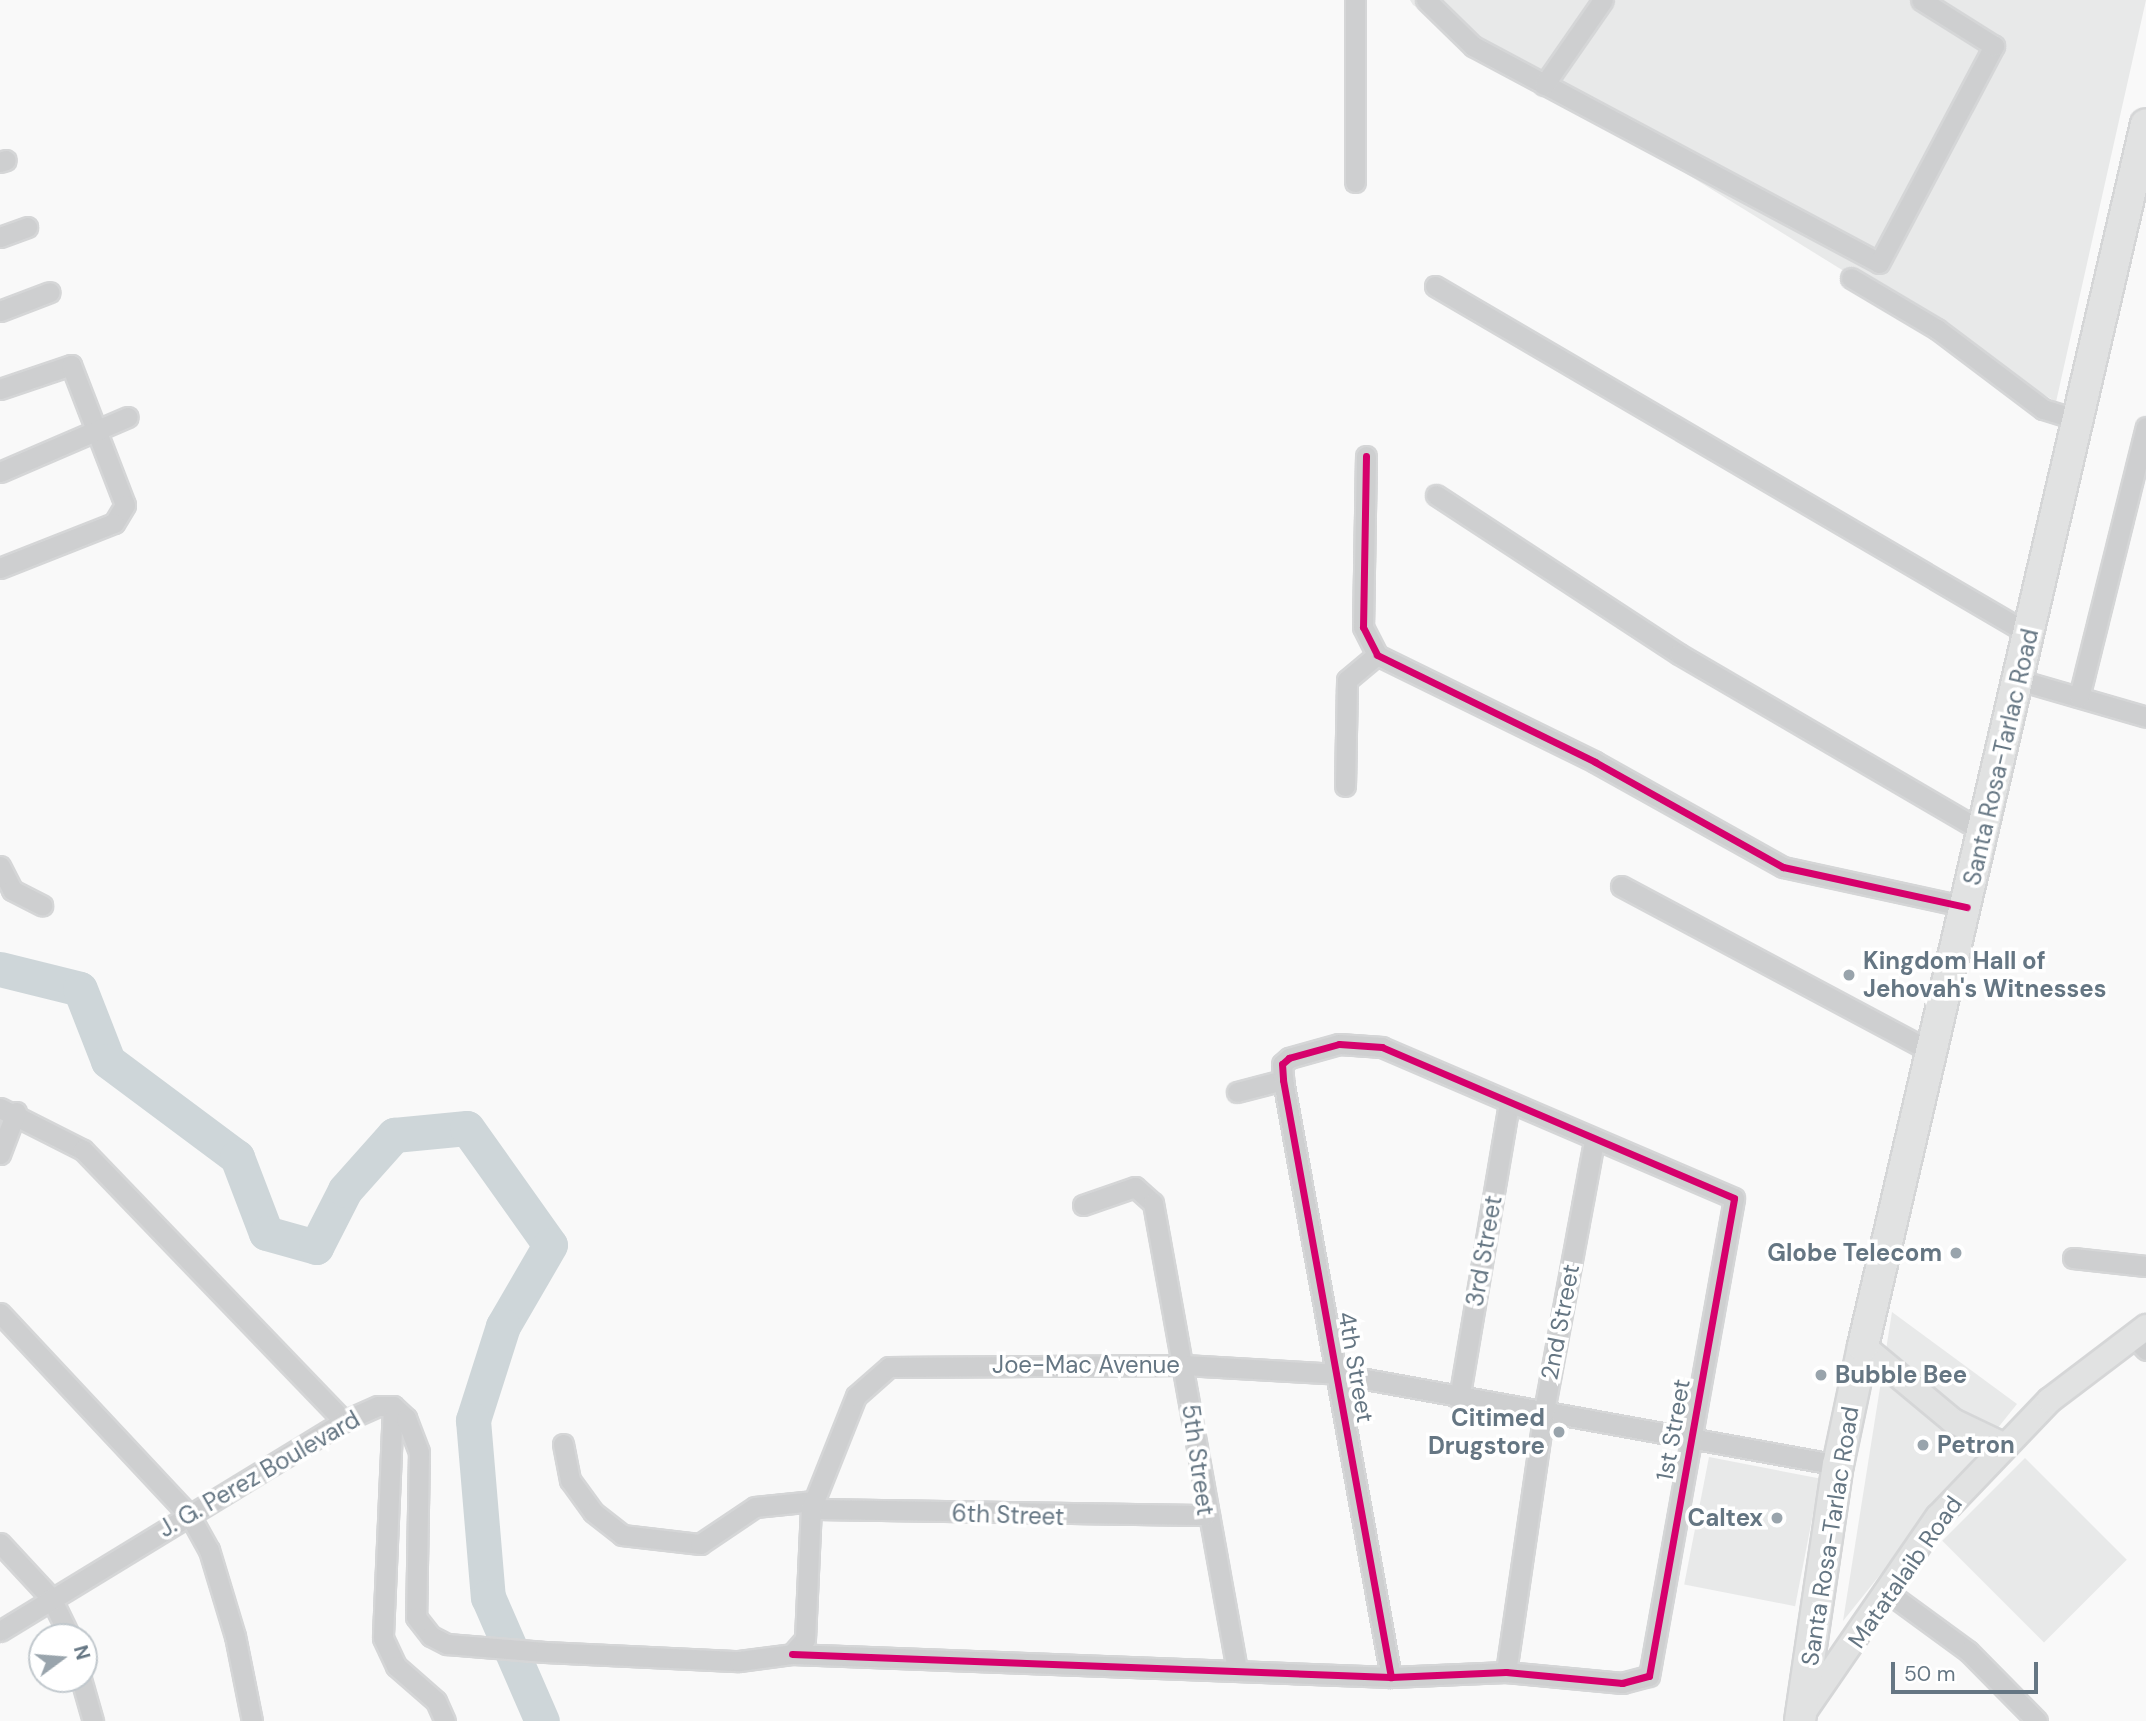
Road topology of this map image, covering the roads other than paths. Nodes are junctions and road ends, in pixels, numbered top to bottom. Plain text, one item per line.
1 (1355, 0) edge
2 (1426, 0) edge
3 (1602, 0) edge
4 (1921, 0) edge
5 (1545, 85) junction
6 (2146, 124) edge
7 (1355, 182) dead end
8 (27, 228) dead end
9 (0, 237) edge
10 (1851, 278) dead end
11 (1435, 286) dead end
12 (50, 292) dead end
13 (0, 311) edge
14 (0, 389) edge
15 (128, 417) dead end
16 (2079, 420) junction
17 (2146, 427) edge
18 (100, 433) junction
19 (1366, 456) dead end
20 (0, 472) edge
21 (1436, 495) dead end
22 (0, 568) edge
23 (2029, 634) junction
24 (1377, 655) junction
25 (2019, 680) junction
26 (2079, 697) junction
27 (2146, 717) edge
28 (1345, 786) dead end
29 (1985, 833) junction
30 (0, 866) edge
31 (1621, 886) dead end
32 (42, 905) dead end
33 (1967, 907) junction
34 (1934, 1053) junction
35 (1282, 1072) junction
36 (1237, 1091) dead end
37 (1509, 1102) junction
38 (8, 1110) edge
39 (1594, 1140) junction
40 (0, 1154) edge
41 (1083, 1205) dead end
42 (2073, 1258) dead end
43 (2146, 1266) edge
44 (0, 1313) edge
45 (2142, 1338) edge
46 (1863, 1346) junction
47 (1184, 1365) junction
48 (1338, 1374) junction
49 (1459, 1399) junction
50 (393, 1406) junction
51 (1544, 1411) junction
52 (344, 1421) junction
53 (1691, 1438) junction
54 (563, 1444) dead end
55 (2003, 1445) junction
56 (1838, 1465) junction
57 (813, 1505) junction
58 (1205, 1515) junction
59 (190, 1516) junction
60 (0, 1543) edge
61 (1890, 1594) junction
62 (51, 1598) junction
63 (63, 1623) edge
64 (0, 1631) edge
65 (792, 1654) junction
66 (1237, 1671) junction
67 (1506, 1672) junction
68 (1391, 1677) junction
69 (85, 1693) edge
70 (1800, 1718) edge
71 (93, 1721) edge
72 (251, 1721) edge
73 (445, 1721) edge
74 (2037, 1721) edge

1 - 7 street
2 - 5 street
3 - 5 street
4 - 5 street
6 - 16 highway, Santa Rosa-Tarlac Road
8 - 9 street
10 - 16 street
11 - 23 street
12 - 13 street
14 - 18 street
15 - 18 street
16 - 23 highway, Santa Rosa-Tarlac Road
17 - 26 street
18 - 20 street
18 - 22 street
19 - 24 street
21 - 29 street
23 - 25 highway, Santa Rosa-Tarlac Road
24 - 28 street
24 - 33 street
25 - 26 street
25 - 29 highway, Santa Rosa-Tarlac Road
26 - 27 street
29 - 33 highway, Santa Rosa-Tarlac Road
30 - 32 street
31 - 34 street
33 - 34 highway, Santa Rosa-Tarlac Road
34 - 46 highway, Santa Rosa-Tarlac Road
35 - 36 street
35 - 37 street
35 - 48 street, 4th Street
37 - 39 street
37 - 49 street, 3rd Street
38 - 40 street
38 - 52 street
39 - 51 street, 2nd Street
39 - 53 street, 1st Street
41 - 47 street, 5th Street
42 - 43 street
44 - 59 street
45 - 55 main road, Matatalaib Road
46 - 55 main road
46 - 56 highway, Santa Rosa-Tarlac Road
47 - 48 street, Joe-Mac Avenue
47 - 57 street, Joe-Mac Avenue
47 - 58 street, 5th Street
48 - 49 street, Joe-Mac Avenue
48 - 68 street, 4th Street
49 - 51 street, Joe-Mac Avenue
50 - 52 street, J. G. Perez Boulevard
50 - 65 street, J. G. Perez Boulevard
50 - 73 street
51 - 53 street, Joe-Mac Avenue
51 - 67 street, 2nd Street
52 - 59 street, J. G. Perez Boulevard
53 - 56 street, Joe-Mac Avenue
53 - 67 street, 1st Street
54 - 57 street, 6th Street
55 - 61 main road, Matatalaib Road
56 - 70 highway, Santa Rosa-Tarlac Road
57 - 58 street, 6th Street
57 - 65 street, Joe-Mac Avenue
58 - 66 street, 5th Street
59 - 62 street, J. G. Perez Boulevard
59 - 72 street
60 - 62 street
61 - 70 main road, Matatalaib Road
61 - 74 street
62 - 63 street
62 - 64 street, J. G. Perez Boulevard
65 - 66 street
66 - 68 street
67 - 68 street
69 - 71 street

